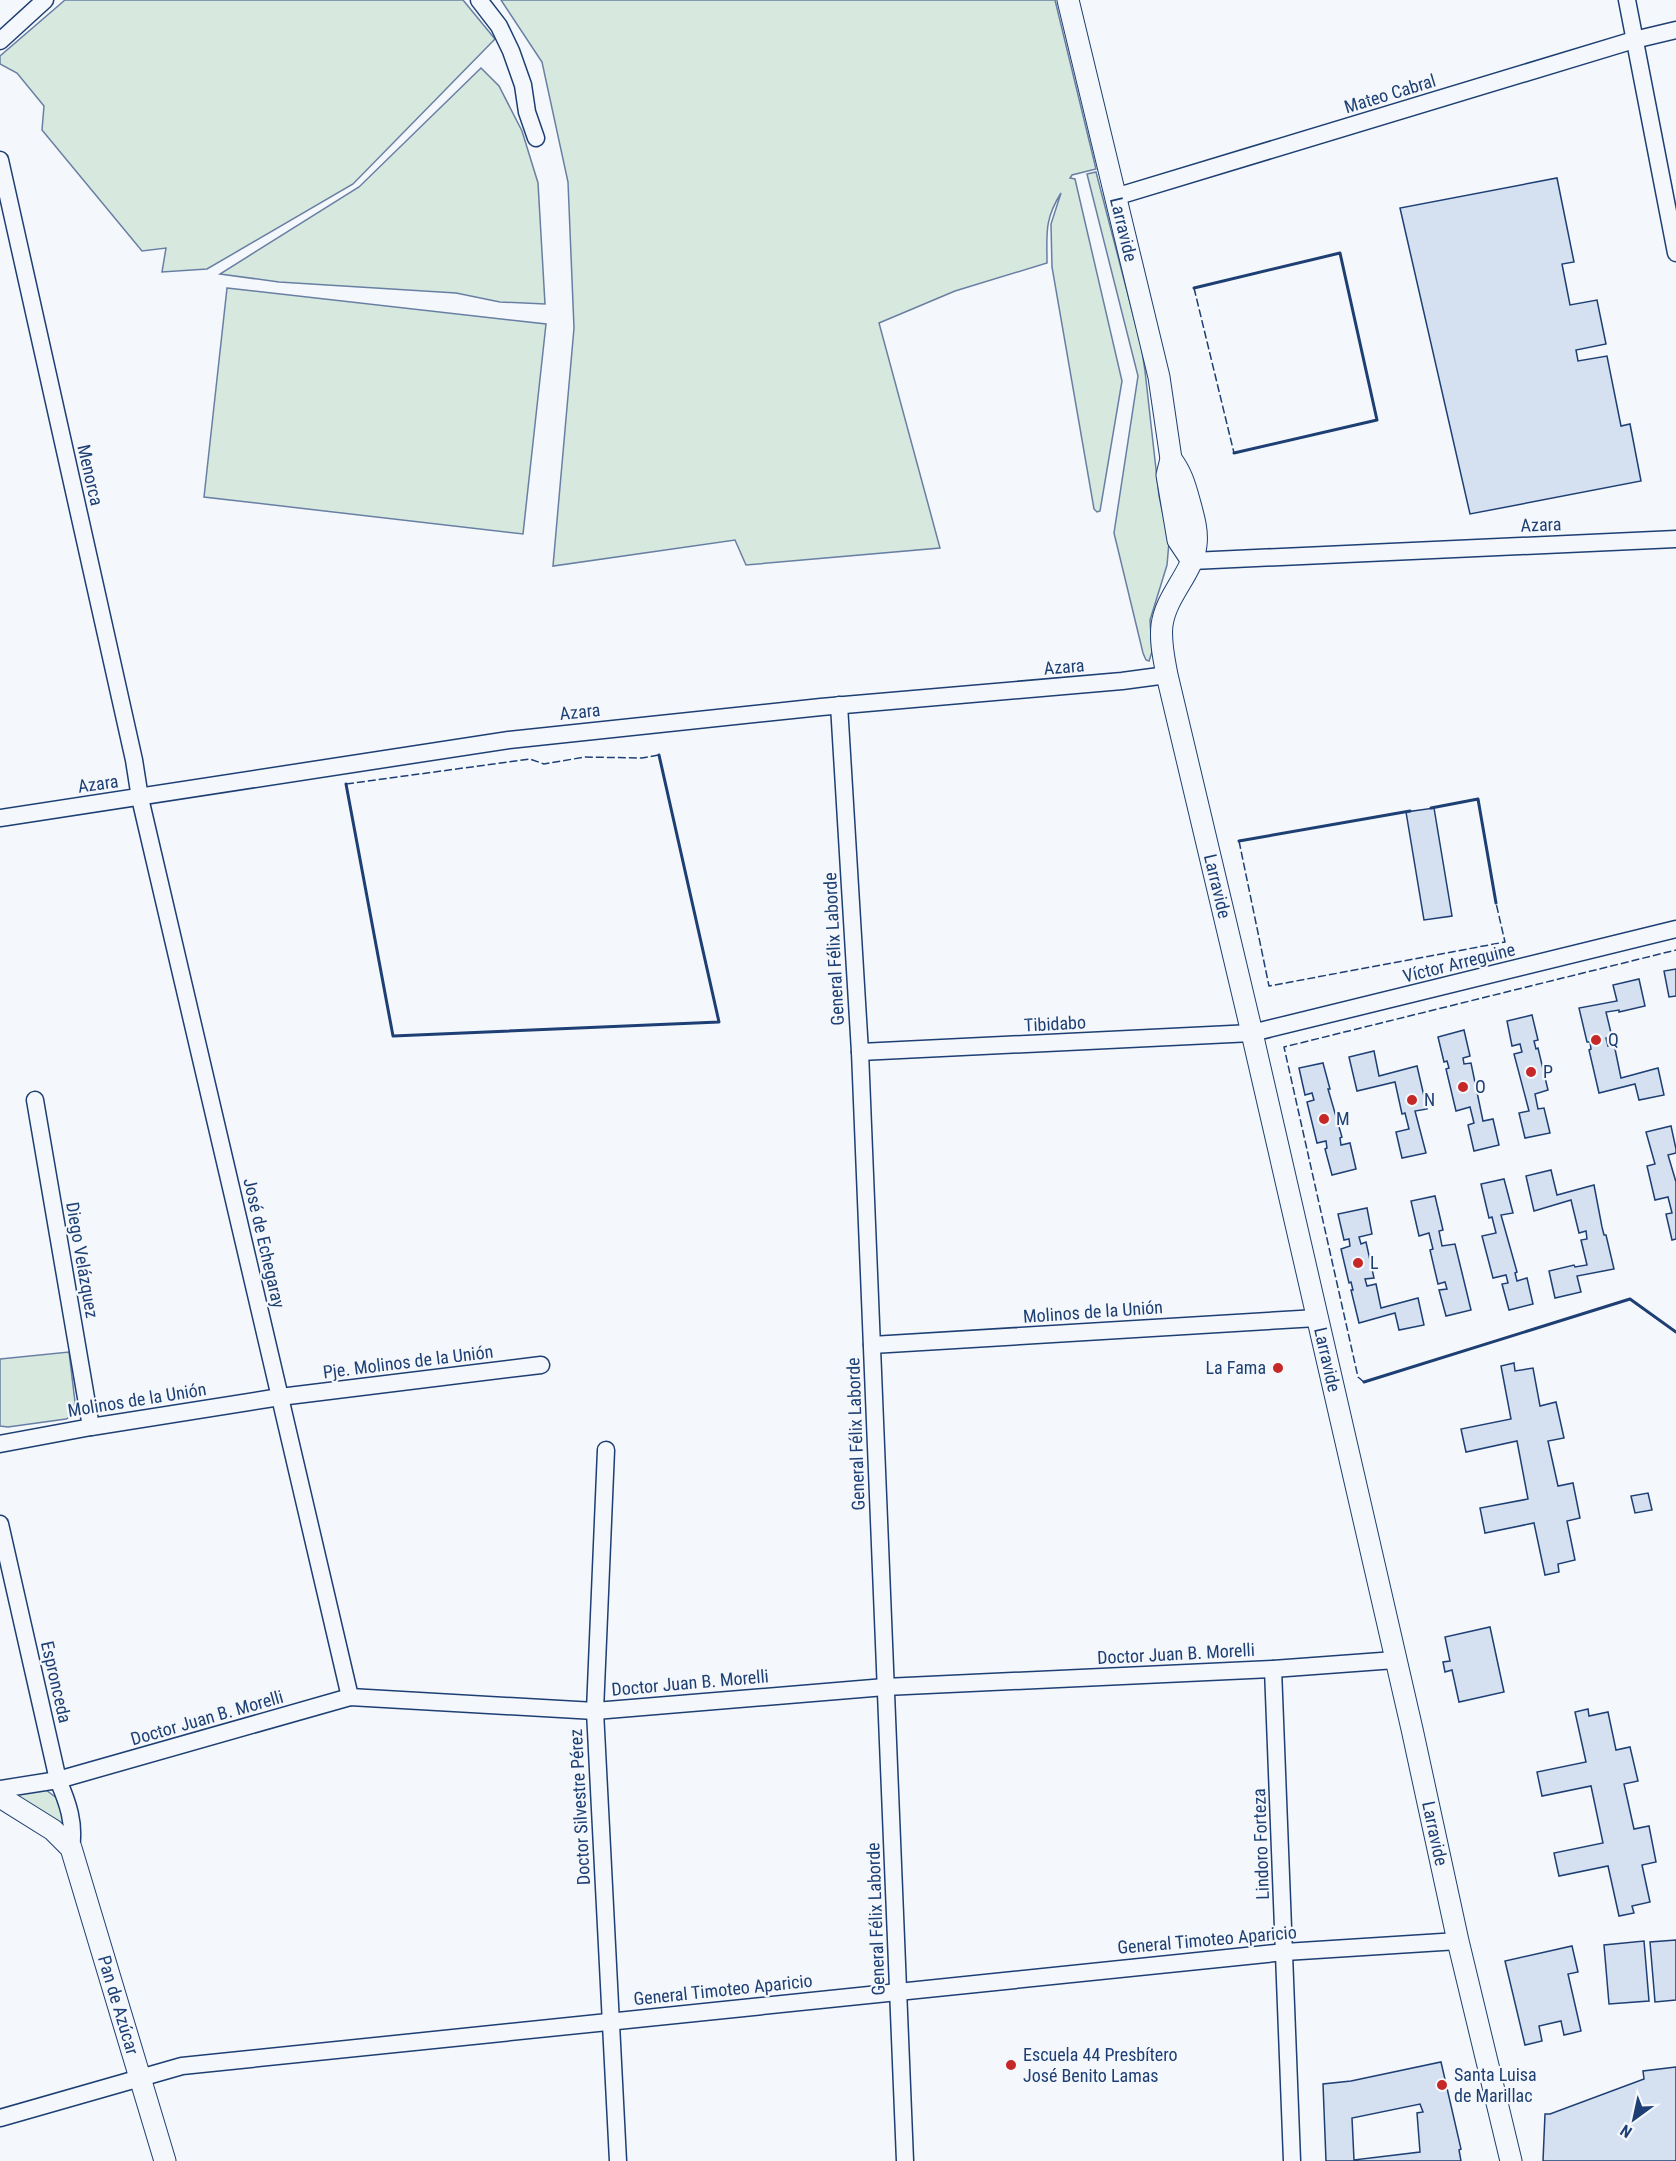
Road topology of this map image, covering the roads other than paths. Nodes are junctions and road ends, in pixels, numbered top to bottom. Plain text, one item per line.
1 (45, 0) edge
2 (479, 0) edge
3 (1068, 0) edge
4 (1627, 0) edge
5 (1676, 30) edge
6 (1634, 40) junction
7 (0, 41) edge
8 (536, 138) dead end
9 (0, 160) edge
10 (1115, 197) junction
11 (1676, 253) edge
12 (1676, 539) edge
13 (1191, 561) junction
14 (1167, 675) junction
15 (840, 705) junction
16 (140, 798) junction
17 (0, 818) edge
18 (1676, 929) edge
19 (1252, 1033) junction
20 (860, 1052) junction
21 (35, 1100) dead end
22 (1317, 1317) junction
23 (872, 1345) junction
24 (541, 1365) dead end
25 (280, 1397) junction
26 (91, 1427) junction
27 (0, 1444) edge
28 (606, 1450) dead end
29 (0, 1524) edge
30 (1395, 1660) junction
31 (1273, 1669) junction
32 (885, 1687) junction
33 (350, 1697) junction
34 (595, 1711) junction
35 (58, 1780) junction
36 (0, 1789) edge
37 (0, 1797) edge
38 (71, 1848) junction
39 (1458, 1941) junction
40 (1285, 1952) junction
41 (898, 1990) junction
42 (611, 2023) junction
43 (140, 2080) junction
44 (0, 2118) edge
45 (165, 2161) edge
46 (618, 2161) edge
47 (905, 2161) edge
48 (1292, 2161) edge
49 (1511, 2161) edge

1 - 7 street
2 - 8 street
3 - 10 street, Larravide
4 - 6 street
5 - 6 street, Mateo Cabral
6 - 10 street, Mateo Cabral
6 - 11 street
9 - 16 street, Menorca
10 - 13 street, Larravide
12 - 13 street, Azara
13 - 14 street, Larravide
14 - 15 street, Azara
14 - 19 street, Larravide
15 - 16 street, Azara
15 - 20 street, General Félix Laborde
16 - 17 street, Azara
16 - 25 street, José de Echegaray
18 - 19 street, Víctor Arreguine
19 - 20 street, Tibidabo
19 - 22 street, Larravide
20 - 23 street, General Félix Laborde
21 - 26 street, Diego Velázquez
22 - 23 street, Molinos de la Unión
22 - 30 street, Larravide
23 - 32 street, General Félix Laborde
24 - 25 street, Pje. Molinos de la Unión
25 - 26 street, Molinos de la Unión
25 - 33 street, José de Echegaray
26 - 27 street, Molinos de la Unión
28 - 34 street, Doctor Silvestre Pérez
29 - 35 street, Espronceda
30 - 31 street, Doctor Juan B. Morelli
30 - 39 street, Larravide
31 - 32 street, Doctor Juan B. Morelli
31 - 40 street, Lindoro Forteza
32 - 34 street, Doctor Juan B. Morelli
32 - 41 street, General Félix Laborde
33 - 34 street, Doctor Juan B. Morelli
33 - 35 street, Doctor Juan B. Morelli
34 - 42 street, Doctor Silvestre Pérez
35 - 36 street, Doctor Juan B. Morelli
35 - 38 street, Espronceda
37 - 38 street
38 - 43 street, Pan de Azúcar
39 - 40 street, General Timoteo Aparicio
39 - 49 street, Larravide
40 - 41 street, General Timoteo Aparicio
40 - 48 street, Lindoro Forteza
41 - 42 street, General Timoteo Aparicio
41 - 47 street, General Félix Laborde
42 - 43 street, General Timoteo Aparicio
42 - 46 street, Doctor Silvestre Pérez
43 - 44 street, General Timoteo Aparicio
43 - 45 street, Pan de Azúcar

